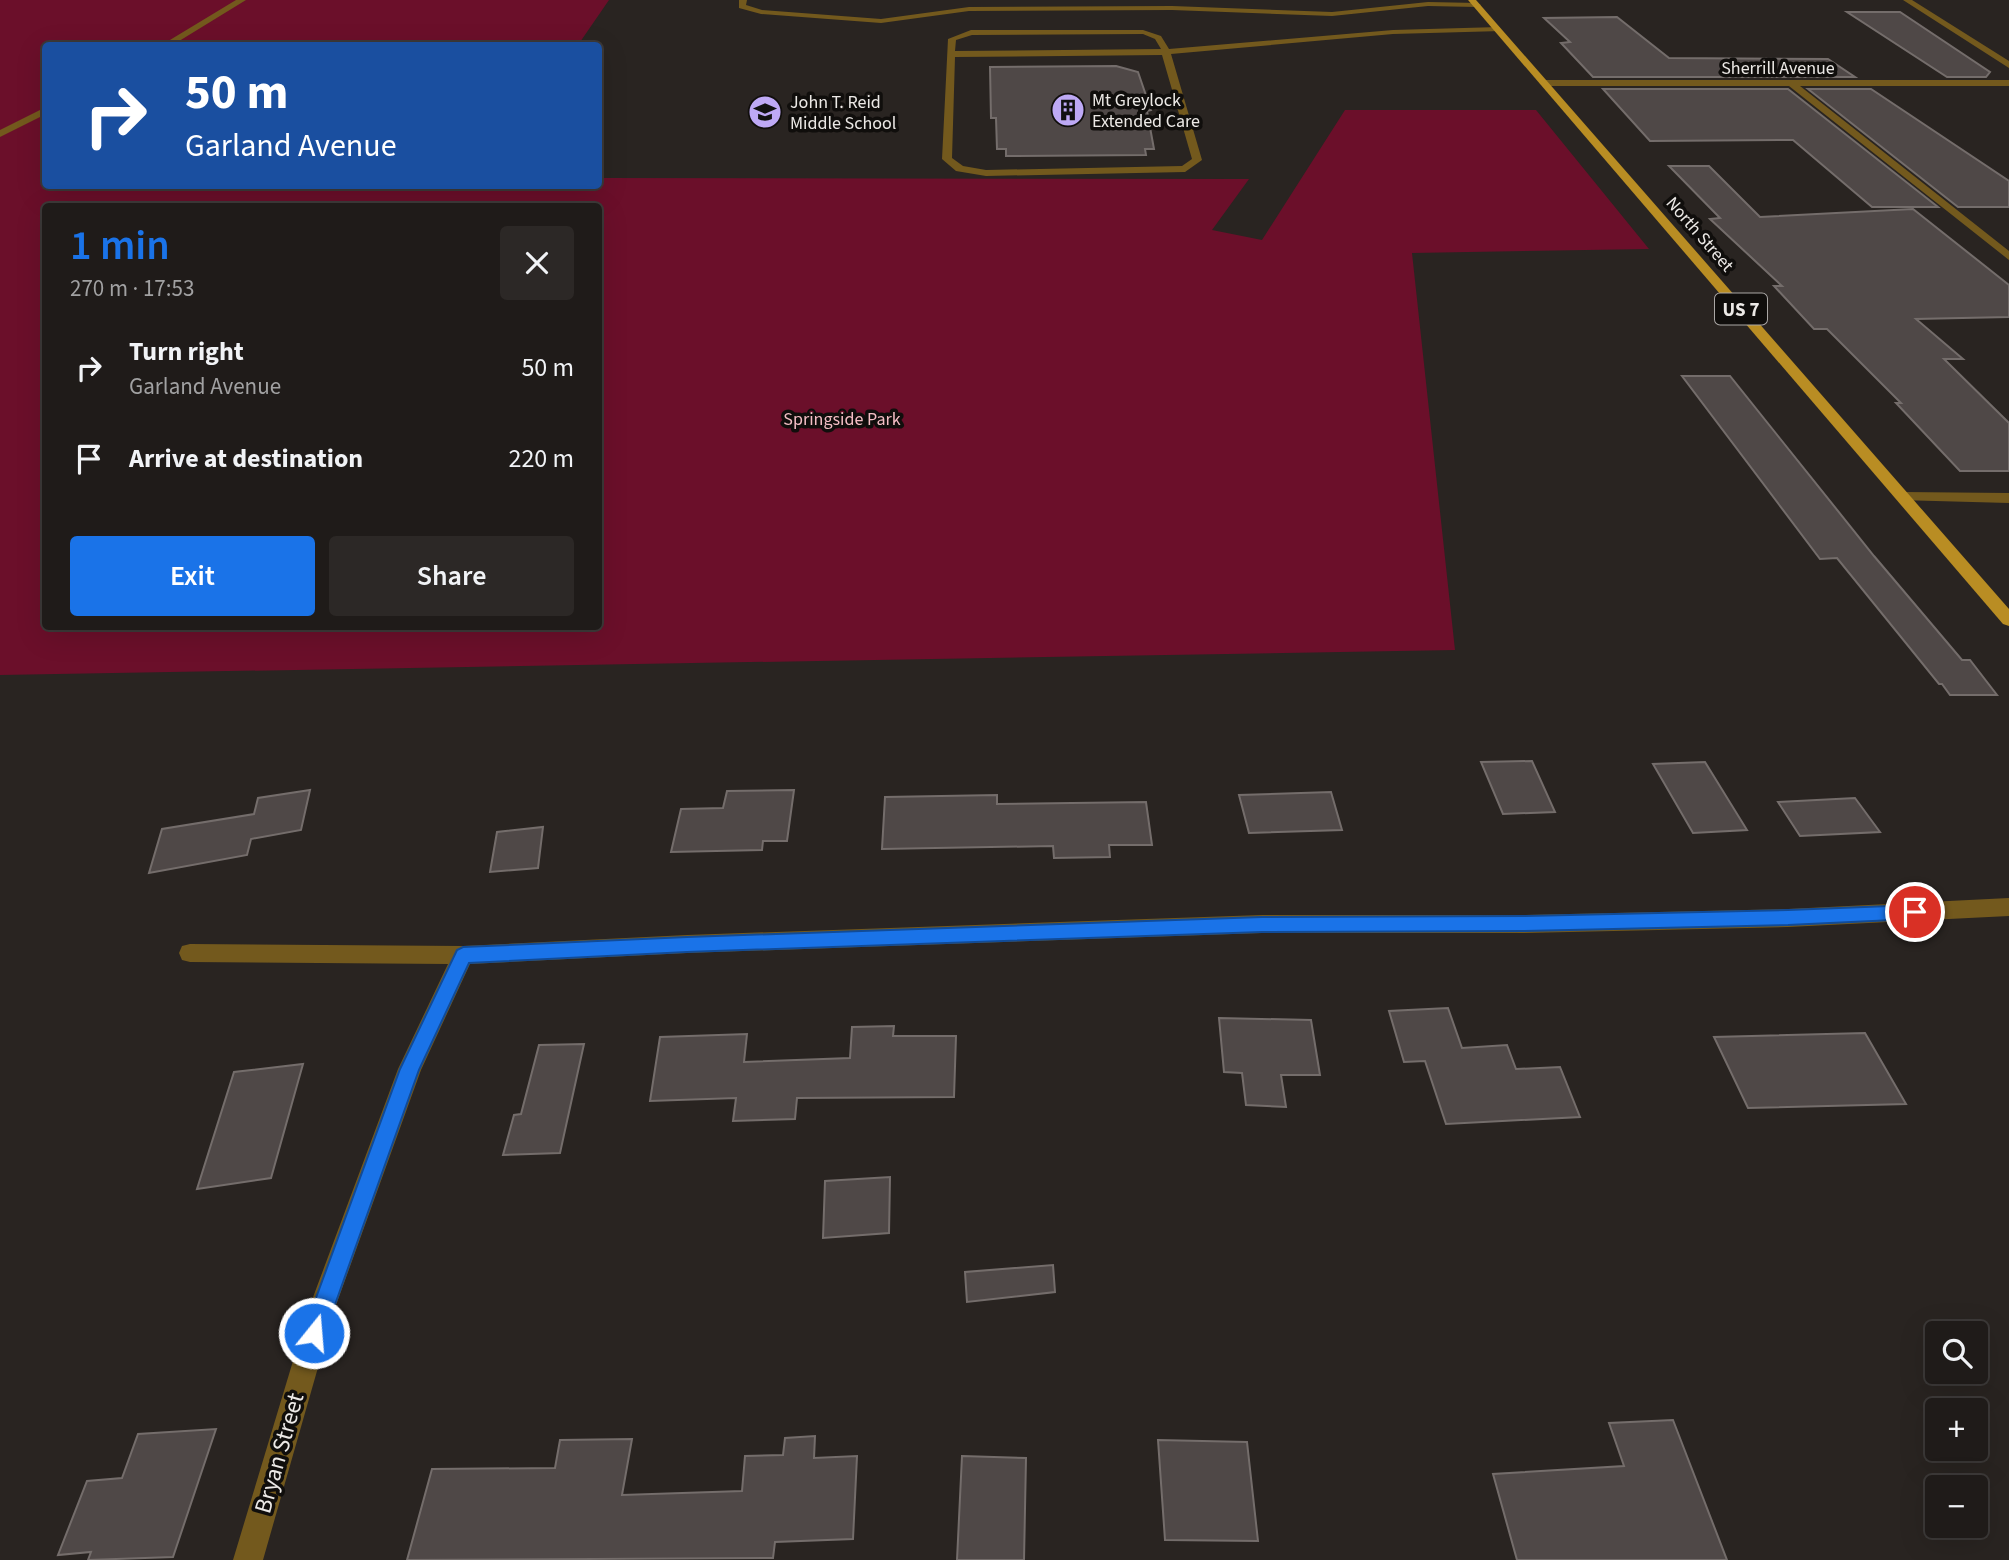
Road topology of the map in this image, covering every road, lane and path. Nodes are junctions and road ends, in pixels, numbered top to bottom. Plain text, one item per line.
1 (242, 0) edge
2 (743, 0) edge
3 (1135, 0) edge
4 (1159, 0) edge
5 (1442, 0) edge
6 (1907, 0) edge
7 (1475, 2) edge
8 (1428, 4) junction
9 (933, 6) dead end
10 (1129, 8) junction
11 (1172, 8) junction
12 (943, 11) junction
13 (1499, 29) junction
14 (171, 42) edge
15 (1166, 52) junction
16 (951, 54) junction
17 (2009, 65) edge
18 (1546, 83) junction
19 (2009, 83) edge
20 (1792, 84) junction
21 (42, 112) edge
22 (0, 134) edge
23 (2009, 257) edge
24 (1903, 497) junction
25 (2009, 498) edge
26 (2009, 620) edge
27 (2009, 907) edge
28 (190, 953) dead end
29 (463, 955) junction
30 (248, 1560) edge

1 - 14 street
2 - 12 street
3 - 10 street
4 - 11 street
5 - 8 street
6 - 17 street
7 - 8 street
7 - 13 main road, North Street / US 7
8 - 11 street
9 - 12 street
10 - 11 street
10 - 12 street
13 - 15 street
13 - 18 main road, North Street / US 7
15 - 16 street
15 - 16 street
15 - 16 street
18 - 20 street, Sherrill Avenue
18 - 24 main road, North Street / US 7
19 - 20 street, Sherrill Avenue
20 - 23 street
21 - 22 street
24 - 25 street
24 - 26 main road, North Street / US 7
27 - 29 street
28 - 29 street
29 - 30 street, Bryan Street

